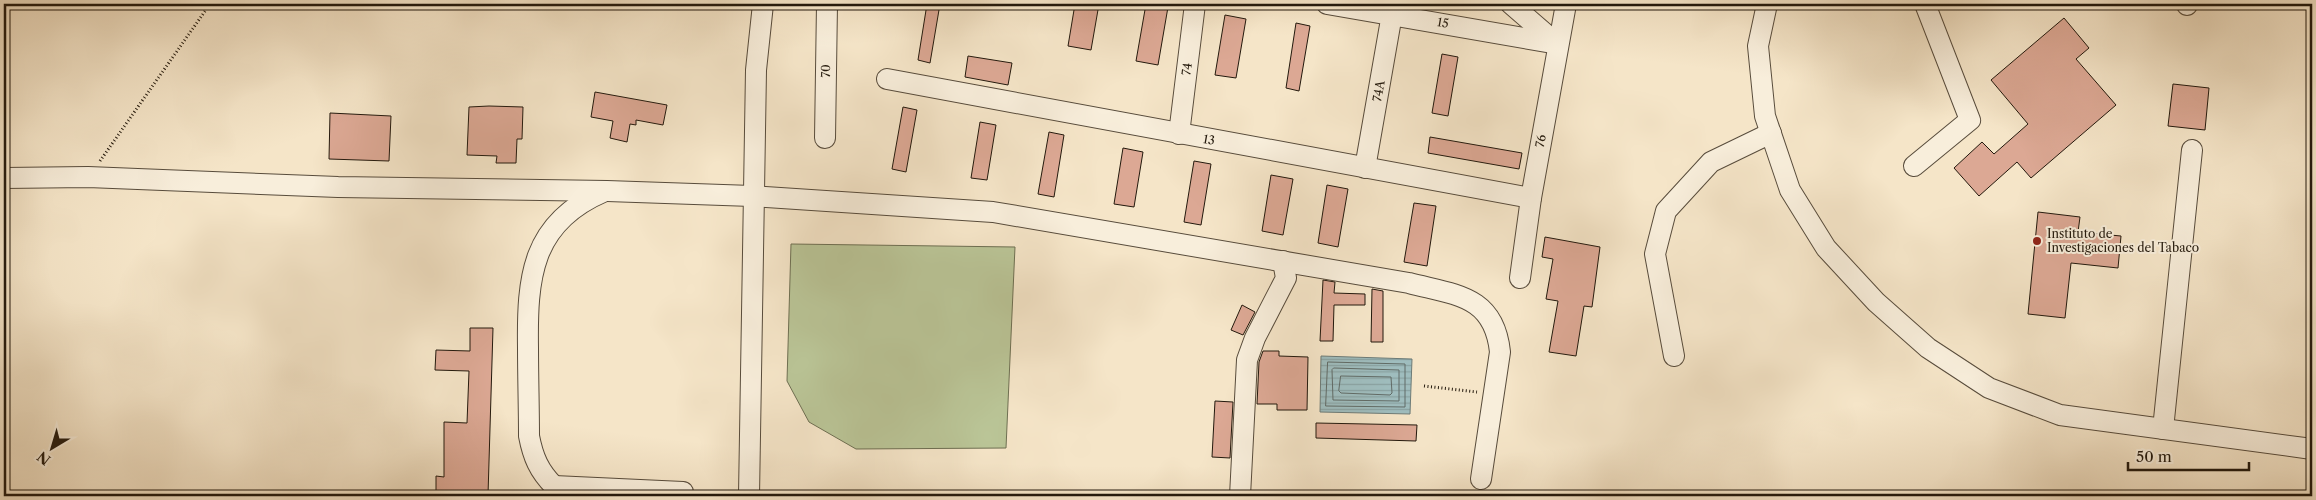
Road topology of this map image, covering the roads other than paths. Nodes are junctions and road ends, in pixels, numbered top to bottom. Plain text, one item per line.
1 (763, 4) edge
2 (827, 4) edge
3 (1195, 4) edge
4 (1327, 4) edge
5 (1511, 4) edge
6 (1566, 4) edge
7 (1767, 4) edge
8 (1925, 4) edge
9 (1392, 14) junction
10 (1558, 44) junction
11 (887, 79) dead end
12 (1771, 133) junction
13 (1179, 134) junction
14 (824, 138) dead end
15 (2192, 150) dead end
16 (1914, 166) dead end
17 (1365, 168) junction
18 (4, 178) edge
19 (606, 191) junction
20 (752, 196) junction
21 (1532, 198) junction
22 (1283, 261) junction
23 (1520, 278) dead end
24 (1674, 356) dead end
25 (2163, 429) junction
26 (2312, 449) edge
27 (1481, 479) dead end
28 (554, 491) edge
29 (683, 492) dead end
30 (749, 496) edge
31 (1240, 496) edge

1 - 20 street
2 - 14 street, 70
3 - 13 street, 74
4 - 9 street, 15
5 - 10 street
6 - 10 street, 76
7 - 12 street
8 - 16 street
9 - 10 street, 15
9 - 17 street, 74A
10 - 21 street, 76
11 - 13 street, 13
12 - 24 street
12 - 25 street
13 - 17 street, 13
15 - 25 street
17 - 21 street, 13
18 - 19 street
19 - 20 street
19 - 28 street
20 - 22 street
20 - 30 street
21 - 23 street, 76
22 - 27 street
22 - 31 street
25 - 26 street
28 - 29 street

